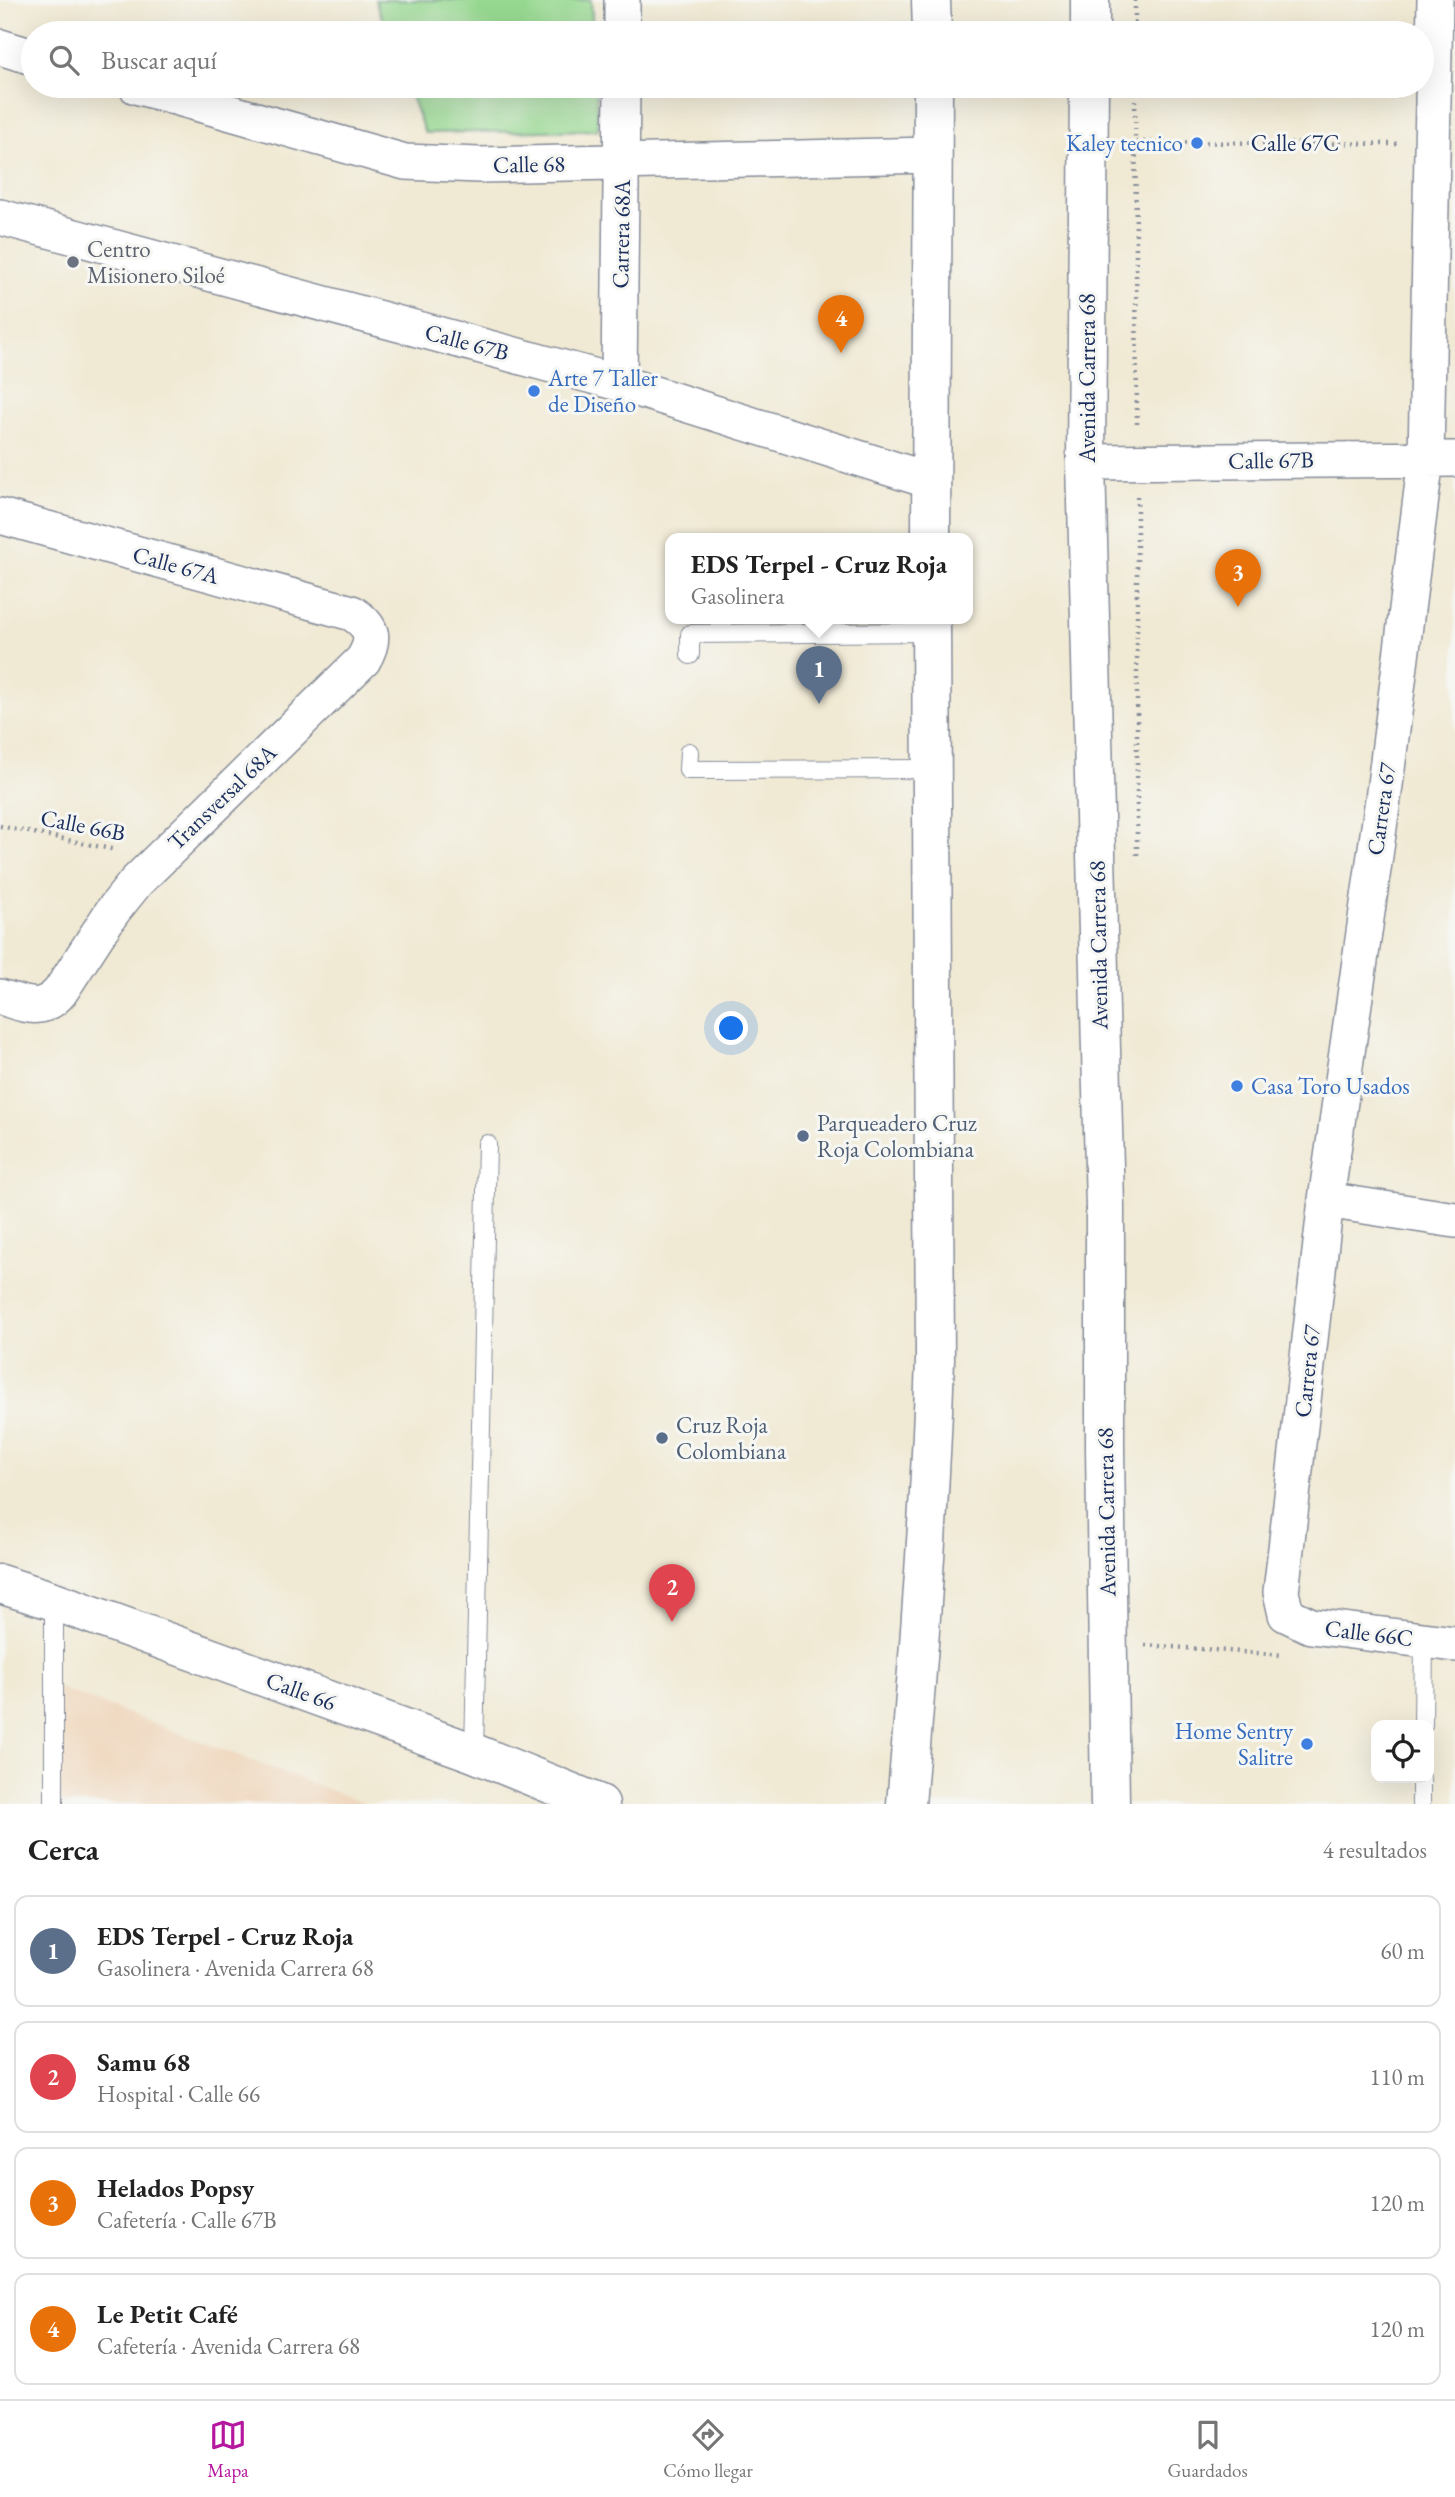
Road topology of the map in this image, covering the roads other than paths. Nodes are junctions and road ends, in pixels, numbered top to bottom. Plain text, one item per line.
1 (622, 0) edge
2 (931, 0) edge
3 (1090, 0) edge
4 (1435, 0) edge
5 (622, 21) edge
6 (932, 21) edge
7 (1090, 21) edge
8 (0, 47) edge
9 (21, 53) edge
10 (178, 98) edge
11 (622, 98) edge
12 (933, 98) edge
13 (1089, 98) edge
14 (1444, 144) edge
15 (933, 155) junction
16 (622, 162) junction
17 (0, 218) edge
18 (619, 383) junction
19 (1440, 458) edge
20 (1086, 462) junction
21 (931, 481) junction
22 (0, 516) edge
23 (931, 533) edge
24 (352, 613) joint
25 (932, 625) edge
26 (690, 656) dead end
27 (688, 752) dead end
28 (932, 769) junction
29 (0, 997) edge
30 (487, 1144) dead end
31 (1326, 1200) junction
32 (1455, 1220) edge
33 (0, 1584) edge
34 (54, 1601) junction
35 (1286, 1614) joint
36 (1439, 1642) edge
37 (1424, 1720) edge
38 (474, 1753) junction
39 (1422, 1783) edge
40 (54, 1804) edge
41 (600, 1804) edge
42 (906, 1804) edge
43 (1110, 1804) edge
44 (1421, 1804) edge

1 - 5 street
2 - 6 main road
3 - 7 main road
4 - 14 street, Carrera 67
8 - 9 street
10 - 16 street, Calle 68
11 - 16 street, Carrera 68A
12 - 15 main road
13 - 20 main road, Avenida Carrera 68
14 - 19 street, Carrera 67
15 - 16 street, Calle 68
15 - 21 main road
16 - 18 street, Carrera 68A
17 - 18 street, Calle 67B
18 - 21 street, Calle 67B
19 - 20 street, Calle 67B
19 - 31 street, Carrera 67
20 - 43 main road, Avenida Carrera 68
21 - 23 main road
22 - 24 street, Calle 67A
24 - 29 street, Transversal 68A
25 - 26 lane
25 - 28 main road
27 - 28 lane
28 - 42 main road
30 - 38 lane
31 - 32 street
31 - 35 street, Carrera 67
33 - 34 main road, Calle 66
34 - 38 main road, Calle 66
34 - 40 lane
35 - 36 street, Calle 66C
36 - 37 lane
38 - 41 main road, Calle 66
39 - 44 lane

